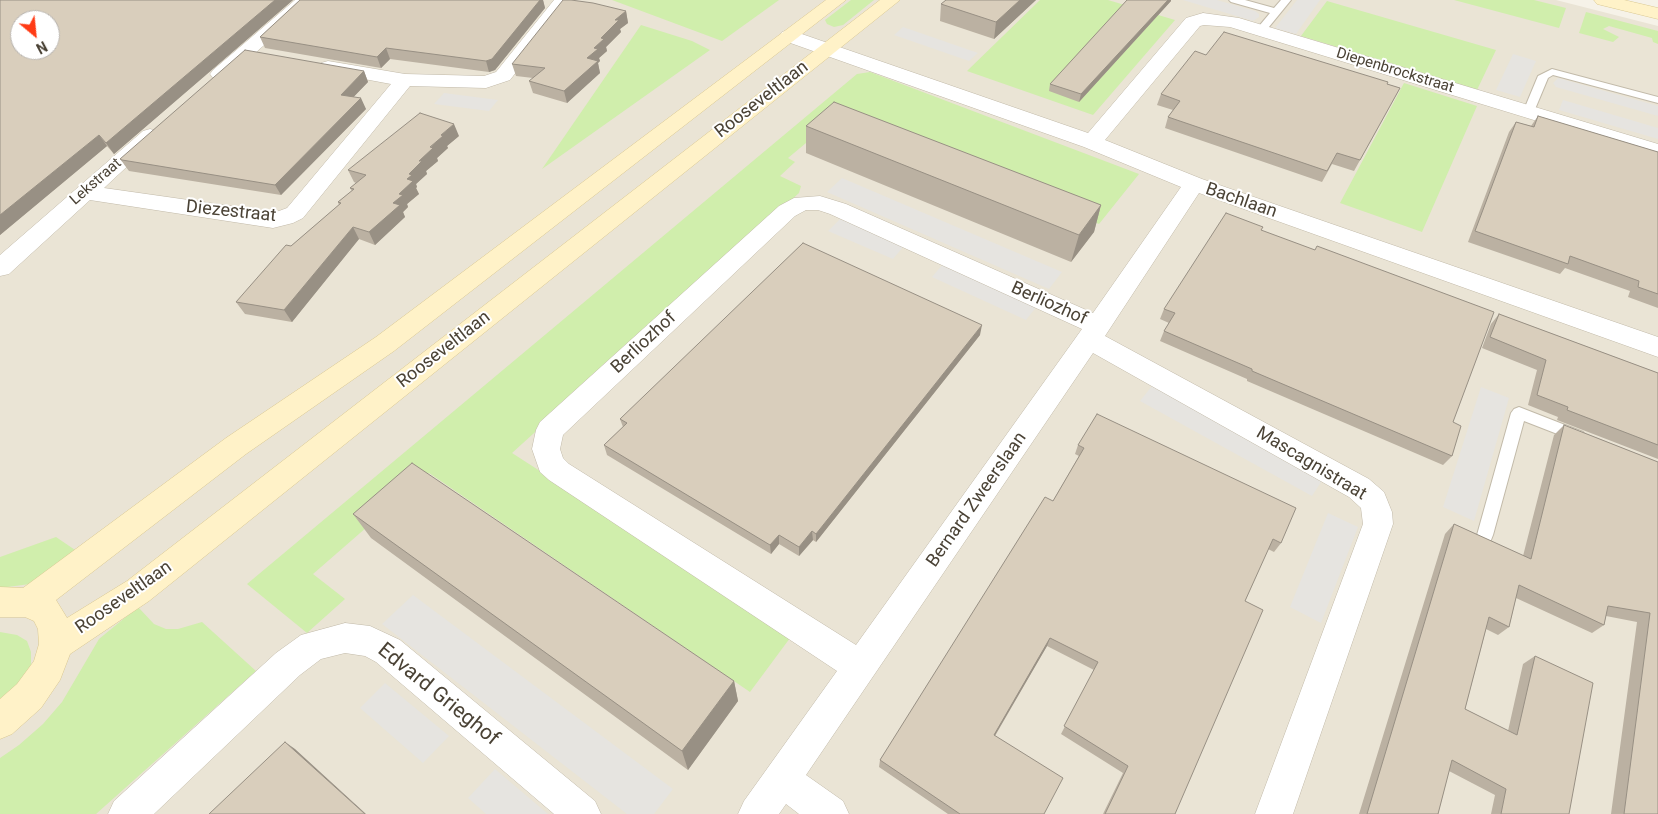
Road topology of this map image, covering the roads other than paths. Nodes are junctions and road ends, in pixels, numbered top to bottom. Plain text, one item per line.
1 (306, 0) edge
2 (563, 0) edge
3 (837, 0) edge
4 (891, 0) edge
5 (1234, 0) edge
6 (1286, 0) edge
7 (1603, 0) edge
8 (1276, 12) junction
9 (1658, 14) edge
10 (1260, 30) junction
11 (789, 36) junction
12 (826, 49) junction
13 (311, 64) edge
14 (405, 80) junction
15 (209, 84) edge
16 (1658, 100) edge
17 (1529, 112) junction
18 (165, 122) edge
19 (1092, 142) junction
20 (1658, 151) edge
21 (1194, 184) junction
22 (84, 192) junction
23 (0, 268) edge
24 (1094, 333) junction
25 (1658, 347) edge
26 (1590, 441) edge
27 (1485, 535) dead end
28 (14, 602) edge
29 (56, 644) junction
30 (861, 667) junction
31 (0, 722) edge
32 (781, 779) junction
33 (127, 814) edge
34 (582, 814) edge
35 (757, 814) edge
36 (830, 814) edge
37 (1274, 814) edge

1 - 15 street
2 - 14 street
3 - 11 main road, Rooseveltlaan
4 - 12 main road, Rooseveltlaan
5 - 8 lane
6 - 8 lane
7 - 9 main road
8 - 10 lane
10 - 17 street, Diepenbrockstraat
10 - 19 street, Diepenbrockstraat
11 - 12 street, Rooseveltlaan
11 - 28 main road, Rooseveltlaan
12 - 19 street, Bachlaan
12 - 29 main road, Rooseveltlaan
13 - 14 street
14 - 22 street, Diezestraat
16 - 17 lane
17 - 20 street, Diepenbrockstraat
18 - 22 street, Lekstraat
19 - 21 street, Bachlaan
21 - 24 street, Bernard Zweerslaan
21 - 25 street, Bachlaan
22 - 23 street, Lekstraat
24 - 30 street, Bernard Zweerslaan
24 - 30 street, Berliozhof
24 - 37 street, Mascagnistraat
26 - 27 lane
28 - 29 main road
29 - 31 main road
30 - 32 street, Bernard Zweerslaan
32 - 35 street, Bernard Zweerslaan
32 - 36 street
33 - 34 street, Edvard Grieghof

